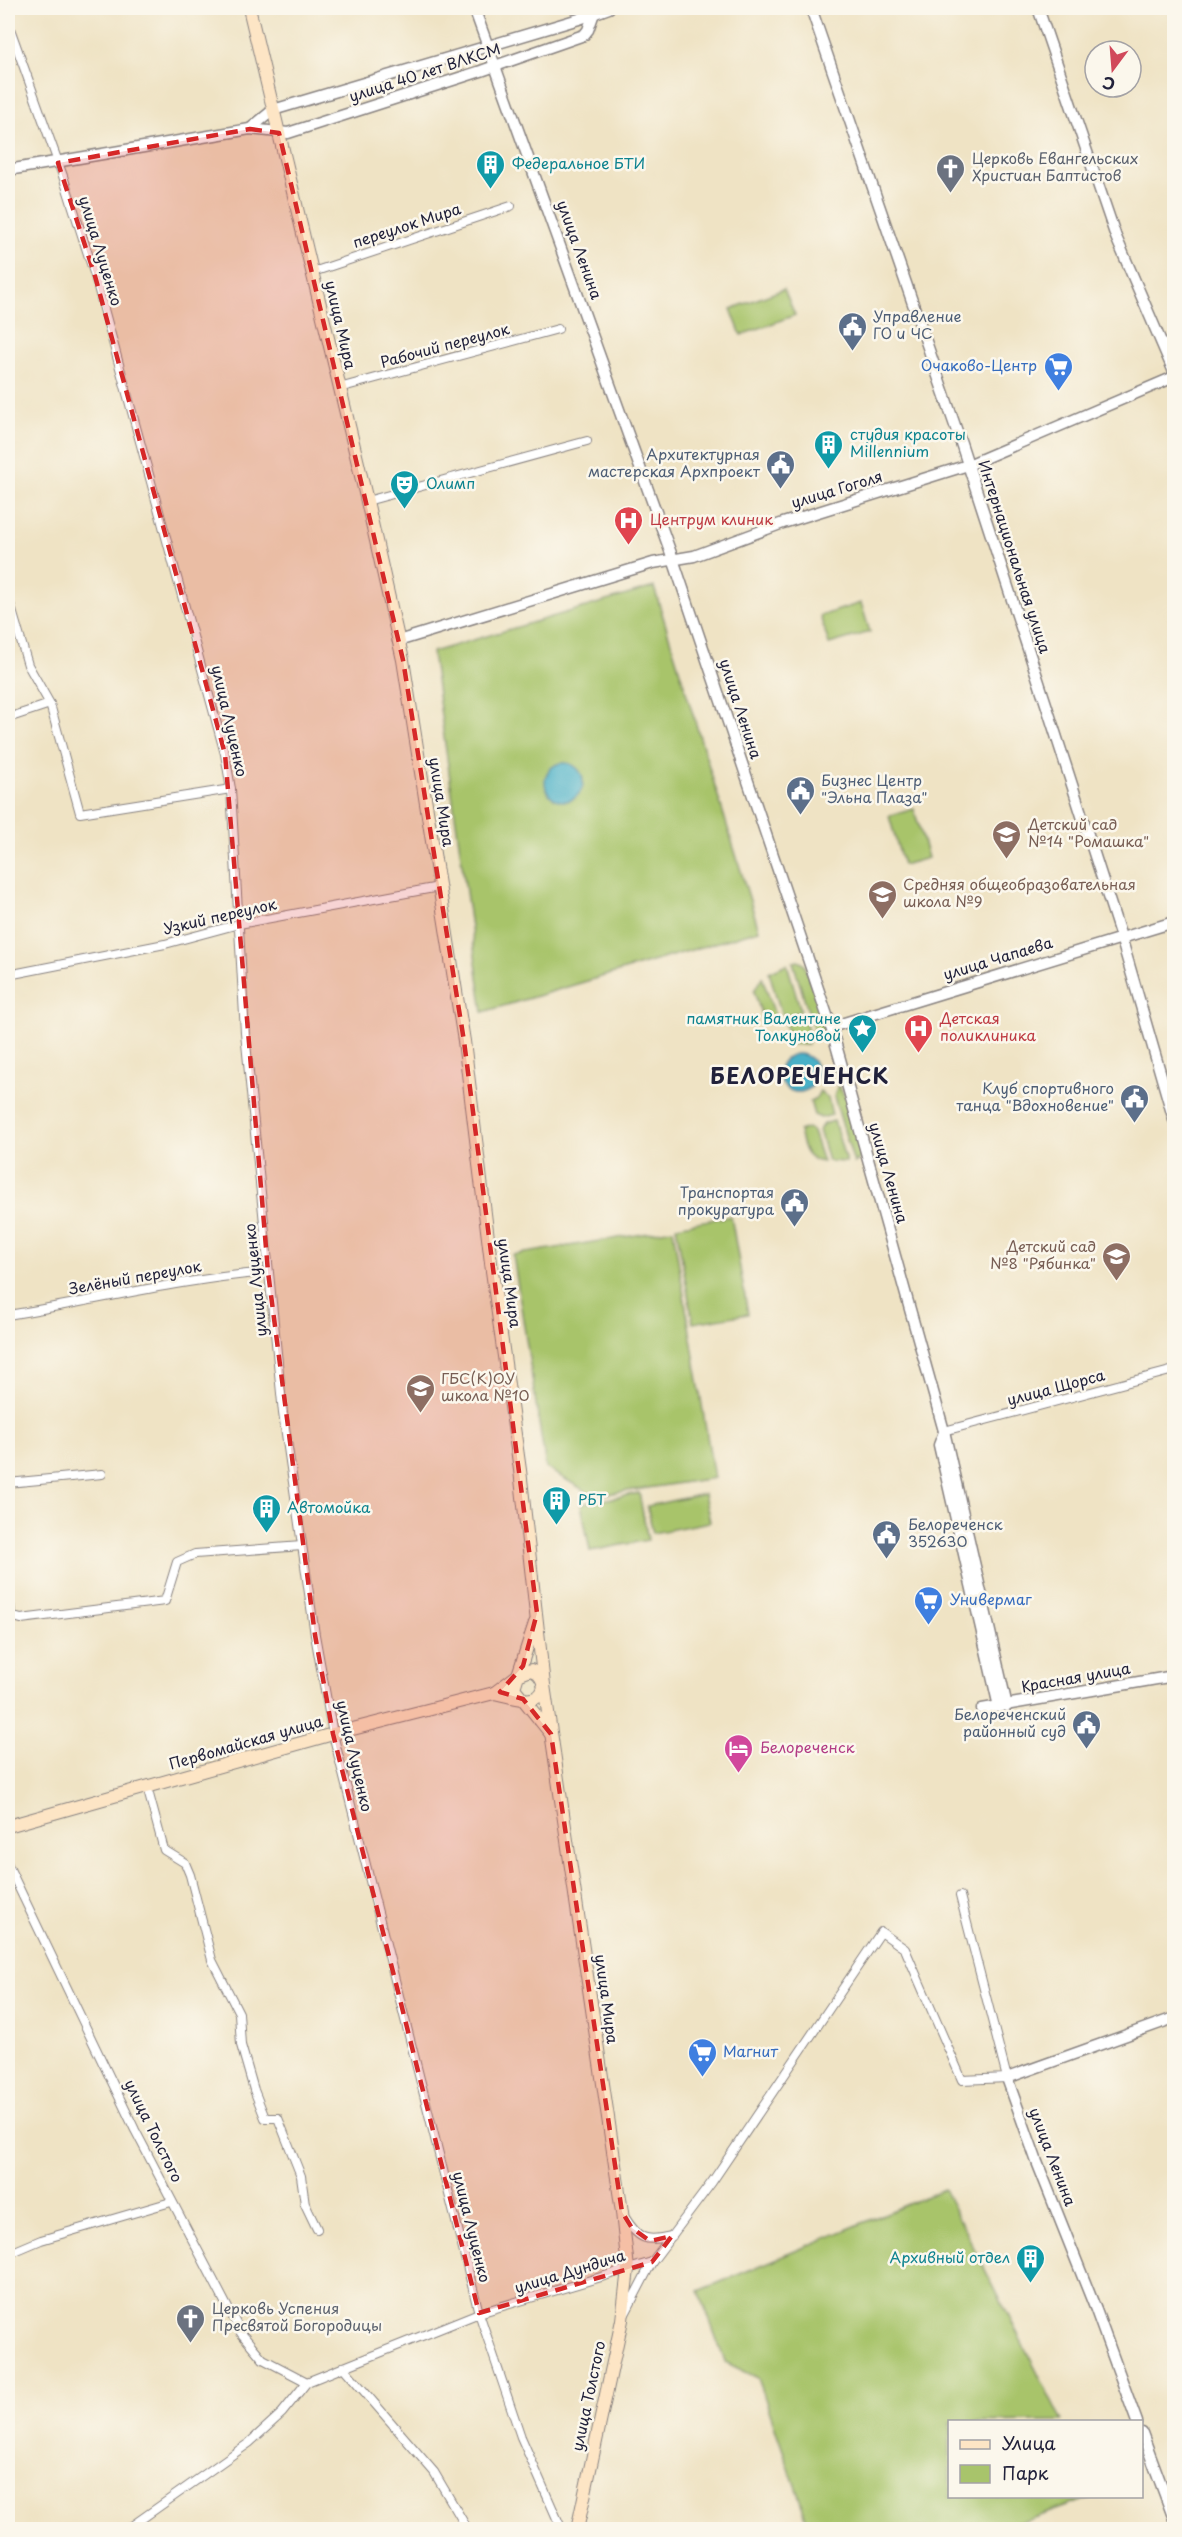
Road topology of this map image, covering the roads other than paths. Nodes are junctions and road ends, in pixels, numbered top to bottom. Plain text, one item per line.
1 (249, 8) edge
2 (474, 8) edge
3 (609, 8) edge
4 (811, 8) edge
5 (1038, 8) edge
6 (594, 13) junction
7 (8, 23) edge
8 (488, 45) junction
9 (496, 66) junction
10 (273, 110) junction
11 (250, 129) junction
12 (279, 133) junction
13 (58, 163) junction
14 (8, 170) edge
15 (510, 206) dead end
16 (312, 272) junction
17 (558, 329) dead end
18 (1174, 372) edge
19 (1174, 377) edge
20 (339, 388) junction
21 (586, 441) dead end
22 (968, 465) junction
23 (367, 501) junction
24 (673, 559) junction
25 (8, 597) edge
26 (398, 640) junction
27 (50, 704) junction
28 (8, 718) edge
29 (231, 789) junction
30 (439, 887) junction
31 (1174, 922) edge
32 (239, 924) junction
33 (1121, 937) junction
34 (8, 975) edge
35 (831, 1027) junction
36 (1174, 1120) edge
37 (268, 1272) junction
38 (8, 1315) edge
39 (1174, 1370) edge
40 (944, 1431) junction
41 (102, 1474) dead end
42 (8, 1483) edge
43 (302, 1546) junction
44 (8, 1579) edge
45 (537, 1613) junction
46 (518, 1675) junction
47 (1174, 1676) edge
48 (544, 1685) junction
49 (494, 1693) junction
50 (523, 1699) junction
51 (1003, 1707) junction
52 (982, 1709) dead end
53 (333, 1734) junction
54 (551, 1734) junction
55 (147, 1787) junction
56 (8, 1826) edge
57 (8, 1865) edge
58 (960, 1896) dead end
59 (1174, 2018) edge
60 (1007, 2078) junction
61 (171, 2202) junction
62 (622, 2212) junction
63 (317, 2229) dead end
64 (672, 2236) junction
65 (8, 2254) edge
66 (652, 2262) junction
67 (628, 2269) junction
68 (479, 2313) junction
69 (622, 2320) junction
70 (343, 2367) junction
71 (307, 2382) junction
72 (1137, 2420) edge
73 (1143, 2436) edge
74 (1174, 2519) edge
75 (126, 2529) edge
76 (468, 2529) edge
77 (562, 2529) edge
78 (577, 2529) edge

1 - 10 main road, улица Мира
2 - 8 street, улица Ленина
3 - 6 street, улица 40 лет ВЛКСМ
4 - 22 street, Интернациональная улица
5 - 18 street
6 - 8 street, улица 40 лет ВЛКСМ
6 - 9 street, улица 40 лет ВЛКСМ
7 - 13 street, улица Луценко
8 - 9 street, улица Ленина
8 - 10 street, улица 40 лет ВЛКСМ
9 - 12 street, улица 40 лет ВЛКСМ
9 - 24 street, улица Ленина
10 - 11 street, улица 40 лет ВЛКСМ
10 - 12 main road, улица Мира
11 - 12 street, улица 40 лет ВЛКСМ
11 - 13 street, улица 40 лет ВЛКСМ
12 - 16 main road, улица Мира
13 - 14 street, улица 40 лет ВЛКСМ
13 - 29 street, улица Луценко
15 - 16 street, переулок Мира
16 - 20 main road, улица Мира
17 - 20 street, Рабочий переулок
19 - 22 street, улица Гоголя
20 - 23 main road, улица Мира
21 - 23 street
22 - 24 street, улица Гоголя
22 - 33 street, Интернациональная улица
23 - 26 main road, улица Мира
24 - 26 street, улица Гоголя
24 - 35 street, улица Ленина
25 - 27 street
26 - 30 main road, улица Мира
27 - 28 street
27 - 29 street
29 - 32 street, улица Луценко
30 - 32 street, Узкий переулок
30 - 45 main road, улица Мира
31 - 33 street, улица Чапаева
32 - 34 street, Узкий переулок
32 - 37 street, улица Луценко
33 - 35 street, улица Чапаева
33 - 36 street, Интернациональная улица
35 - 40 street, улица Ленина
37 - 38 street, Зелёный переулок
37 - 43 street, улица Луценко
39 - 40 street, улица Щорса
40 - 51 street, улица Ленина
41 - 42 street
43 - 44 street
43 - 53 street, улица Луценко
45 - 46 main road, улица Мира
45 - 48 main road, улица Мира
46 - 48 main road
46 - 49 main road, Первомайская улица
46 - 50 main road
47 - 51 street, Красная улица
48 - 50 main road
48 - 54 main road, улица Мира
49 - 50 main road, Первомайская улица
49 - 53 main road, Первомайская улица
50 - 54 main road
51 - 52 street, Красная улица
53 - 55 main road, Первомайская улица
53 - 68 street, улица Луценко
54 - 62 main road, улица Мира
55 - 56 main road, Первомайская улица
55 - 63 street
57 - 61 street, улица Толстого
58 - 60 street, улица Ленина
59 - 60 street
60 - 64 street
60 - 72 street, улица Ленина
61 - 65 street
61 - 71 street, улица Толстого
62 - 64 street
62 - 67 main road, улица Мира
64 - 66 street
66 - 67 street, улица Дундича
66 - 69 street
67 - 68 street, улица Дундича
67 - 69 main road, улица Толстого
68 - 70 street, улица Дундича
68 - 77 street, улица Луценко
69 - 78 main road, улица Толстого
70 - 71 street, улица Дундича
70 - 76 street
71 - 75 street, улица Дундича
73 - 74 street

